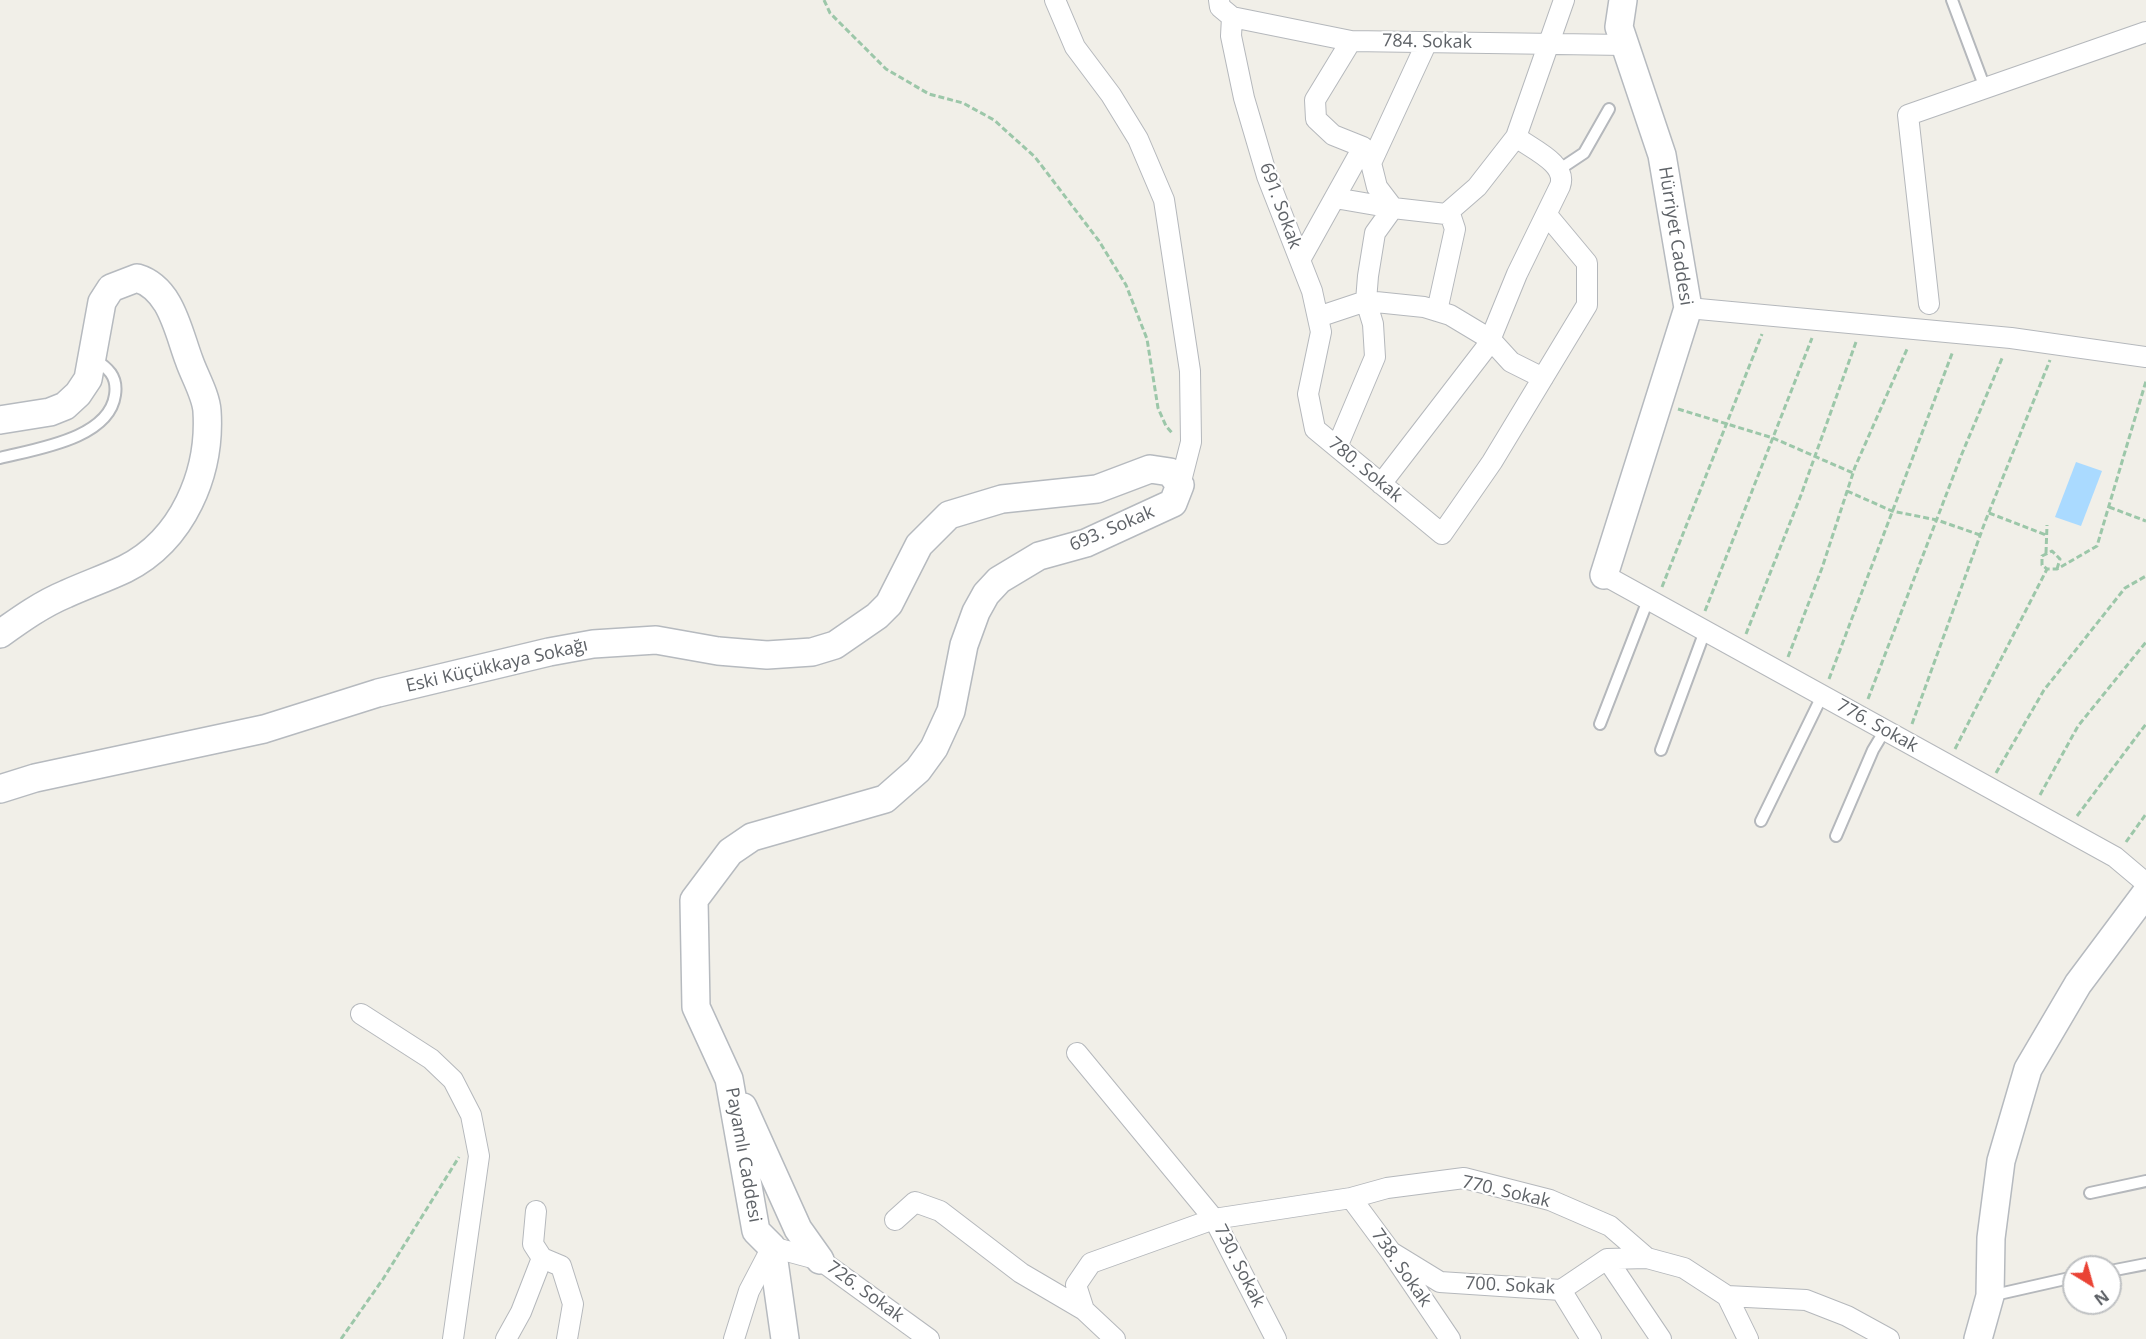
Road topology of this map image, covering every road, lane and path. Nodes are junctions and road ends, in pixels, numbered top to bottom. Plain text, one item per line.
1 (824, 0) edge
2 (1055, 0) edge
3 (1219, 0) edge
4 (1564, 0) edge
5 (1623, 0) edge
6 (1952, 0) edge
7 (1232, 17) junction
8 (2146, 33) edge
9 (1351, 41) junction
10 (1427, 42) junction
11 (1547, 44) junction
12 (1625, 45) junction
13 (1985, 88) junction
14 (1609, 109) dead end
15 (1516, 137) junction
16 (1367, 155) junction
17 (1560, 169) junction
18 (1335, 198) junction
19 (1393, 208) junction
20 (1446, 214) junction
21 (1547, 215) junction
22 (1300, 260) junction
23 (1366, 301) junction
24 (1929, 304) dead end
25 (1688, 308) junction
26 (1437, 311) junction
27 (1769, 315) junction
28 (1318, 317) junction
29 (1819, 320) junction
30 (1863, 324) junction
31 (1916, 329) junction
32 (1960, 333) junction
33 (2011, 338) junction
34 (1490, 339) junction
35 (2056, 345) junction
36 (2146, 357) edge
37 (93, 358) junction
38 (1543, 378) junction
39 (2146, 381) edge
40 (1308, 394) joint
41 (1658, 403) junction
42 (0, 420) edge
43 (1726, 425) junction
44 (1773, 438) junction
45 (1191, 442) junction
46 (1337, 447) junction
47 (0, 458) edge
48 (1815, 458) junction
49 (1853, 473) junction
50 (1382, 484) junction
51 (1180, 485) junction
52 (1847, 491) junction
53 (2109, 507) junction
54 (1892, 511) junction
55 (1989, 513) junction
56 (1937, 520) junction
57 (2146, 521) edge
58 (2047, 525) dead end
59 (2046, 535) junction
60 (1980, 536) junction
61 (2046, 553) junction
62 (2047, 569) junction
63 (2057, 569) junction
64 (1604, 575) joint
65 (2146, 576) edge
66 (1652, 602) junction
67 (1702, 629) junction
68 (0, 634) edge
69 (2146, 642) edge
70 (1740, 650) junction
71 (1781, 674) junction
72 (1822, 696) junction
73 (1861, 717) junction
74 (1600, 724) dead end
75 (2146, 724) edge
76 (1884, 730) junction
77 (1906, 742) junction
78 (1661, 750) dead end
79 (1947, 765) junction
80 (1988, 787) junction
81 (0, 789) edge
82 (2031, 811) junction
83 (2146, 814) edge
84 (1761, 821) dead end
85 (2067, 831) junction
86 (1836, 836) dead end
87 (2115, 858) junction
88 (2146, 883) edge
89 (2146, 893) edge
90 (694, 900) joint
91 (361, 1014) dead end
92 (1077, 1053) dead end
93 (729, 1079) junction
94 (474, 1132) junction
95 (2146, 1181) edge
96 (2090, 1193) dead end
97 (1351, 1198) junction
98 (536, 1211) dead end
99 (1214, 1219) junction
100 (896, 1220) dead end
101 (772, 1247) junction
102 (1391, 1252) junction
103 (542, 1258) junction
104 (1647, 1258) junction
105 (1607, 1259) junction
106 (820, 1260) junction
107 (2146, 1264) edge
108 (2122, 1269) edge
109 (2062, 1280) edge
110 (1561, 1290) junction
111 (1727, 1296) junction
112 (1990, 1296) junction
113 (1084, 1310) junction
114 (341, 1339) edge
115 (453, 1339) edge
116 (506, 1339) edge
117 (567, 1339) edge
118 (734, 1339) edge
119 (785, 1339) edge
120 (929, 1339) edge
121 (1115, 1339) edge
122 (1276, 1339) edge
123 (1450, 1339) edge
124 (1591, 1339) edge
125 (1661, 1339) edge
126 (1748, 1339) edge
127 (1889, 1339) edge
128 (1978, 1339) edge

1 - 45 path
2 - 45 street, 693. Sokak
3 - 7 street
4 - 11 street
5 - 12 street, Hürriyet Caddesi
6 - 13 lane
7 - 9 street, 784. Sokak
7 - 22 street, 691. Sokak
8 - 13 street
9 - 10 street, 784. Sokak
9 - 16 street
10 - 11 street, 784. Sokak
10 - 16 street
11 - 12 street, 784. Sokak
11 - 15 street
12 - 25 street, Hürriyet Caddesi
13 - 24 street
14 - 17 lane
15 - 17 street
15 - 20 street
16 - 18 street
16 - 19 street
17 - 21 street
18 - 19 street
18 - 22 street
19 - 20 street
19 - 23 street
20 - 26 street
21 - 34 street
21 - 38 street
22 - 28 street, 691. Sokak
23 - 26 street
23 - 28 street
23 - 46 street
25 - 27 street
25 - 41 street, Hürriyet Caddesi
26 - 34 street
27 - 29 street
27 - 43 path
28 - 40 street, 691. Sokak
29 - 30 street
29 - 44 path
30 - 31 street
30 - 48 path
31 - 32 street
31 - 49 path
32 - 33 street
32 - 54 path
33 - 35 street
33 - 56 path
34 - 38 street
34 - 50 street
35 - 36 street
35 - 55 path
37 - 42 street
37 - 47 lane
37 - 68 street
38 - 50 street, 780. Sokak
39 - 53 path
40 - 46 street, 780. Sokak
41 - 43 path
41 - 64 street, Hürriyet Caddesi
43 - 44 path
43 - 66 path
44 - 48 path
44 - 67 path
45 - 51 street, 693. Sokak
46 - 50 street, 780. Sokak
48 - 49 path
48 - 70 path
49 - 52 path
51 - 81 street, Eski Küçükkaya Sokağı
51 - 90 street, 693. Sokak
52 - 54 path
52 - 71 path
53 - 57 path
53 - 63 path
54 - 56 path
54 - 72 path
55 - 59 path
55 - 60 path
56 - 60 path
56 - 73 path
58 - 59 path
59 - 61 path
60 - 77 path
61 - 62 path
61 - 63 path
62 - 63 path
62 - 79 path
64 - 66 street, 776. Sokak
65 - 80 path
66 - 67 street, 776. Sokak
66 - 74 lane
67 - 70 street, 776. Sokak
67 - 78 lane
69 - 82 path
70 - 71 street, 776. Sokak
71 - 72 street, 776. Sokak
72 - 73 street, 776. Sokak
72 - 84 lane
73 - 76 street, 776. Sokak
75 - 85 path
76 - 77 street, 776. Sokak
76 - 86 lane
77 - 79 street, 776. Sokak
79 - 80 street, 776. Sokak
80 - 82 street, 776. Sokak
82 - 85 street, 776. Sokak
83 - 87 path
85 - 87 street, 776. Sokak
87 - 88 street, 776. Sokak
89 - 112 street
90 - 93 street, Payamlı Caddesi
91 - 94 street
92 - 99 street
93 - 101 street, Payamlı Caddesi
93 - 106 street, 726. Sokak
94 - 114 path
94 - 115 street
95 - 96 lane
97 - 99 street, 730. Sokak
97 - 102 street, 738. Sokak
97 - 104 street, 770. Sokak
98 - 103 street
99 - 113 street
99 - 122 street, 730. Sokak
100 - 113 street
101 - 106 street
101 - 118 street
101 - 119 street, Payamlı Caddesi
102 - 110 street, 700. Sokak
102 - 123 street, 738. Sokak
103 - 116 street
103 - 117 street
104 - 105 street
104 - 111 street
105 - 110 street, 700. Sokak
105 - 125 street
106 - 120 street, 726. Sokak
107 - 108 lane
109 - 112 lane
110 - 124 street
111 - 126 street
111 - 127 street
112 - 128 street
113 - 121 street

